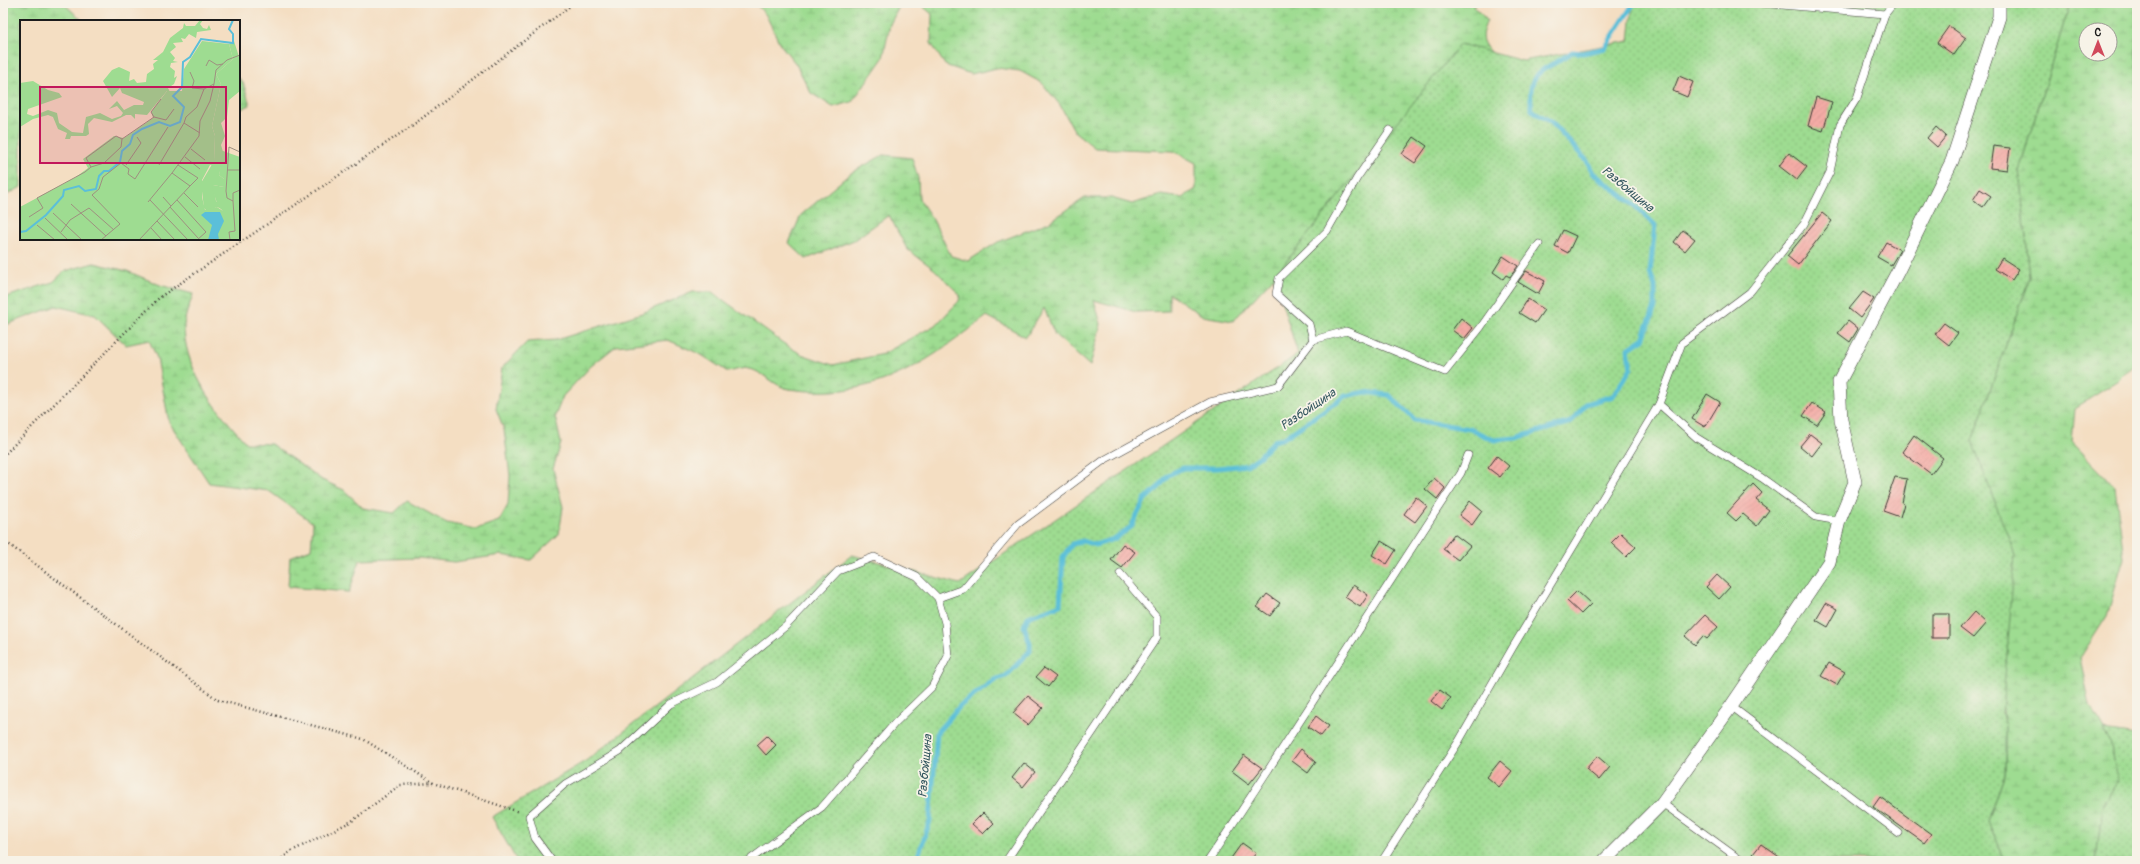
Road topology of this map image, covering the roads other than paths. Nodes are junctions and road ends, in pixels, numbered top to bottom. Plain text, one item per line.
1 (1760, 3) edge
2 (1894, 3) edge
3 (1999, 3) edge
4 (1885, 14) junction
5 (1390, 130) dead end
6 (1539, 244) dead end
7 (1313, 340) junction
8 (1659, 404) junction
9 (1468, 455) dead end
10 (1839, 521) junction
11 (1120, 574) dead end
12 (938, 598) junction
13 (1731, 706) junction
14 (1662, 803) junction
15 (1899, 833) dead end
16 (552, 861) edge
17 (748, 861) edge
18 (1006, 861) edge
19 (1208, 861) edge
20 (1382, 861) edge
21 (1604, 861) edge
22 (1742, 861) edge

1 - 4 lane
2 - 4 lane
3 - 10 street
4 - 8 lane
5 - 7 lane
6 - 7 lane
7 - 12 lane
8 - 10 lane
8 - 20 lane
9 - 19 lane
10 - 13 street
11 - 18 lane
12 - 16 lane
12 - 17 lane
13 - 14 street
13 - 15 lane
14 - 21 street
14 - 22 lane

